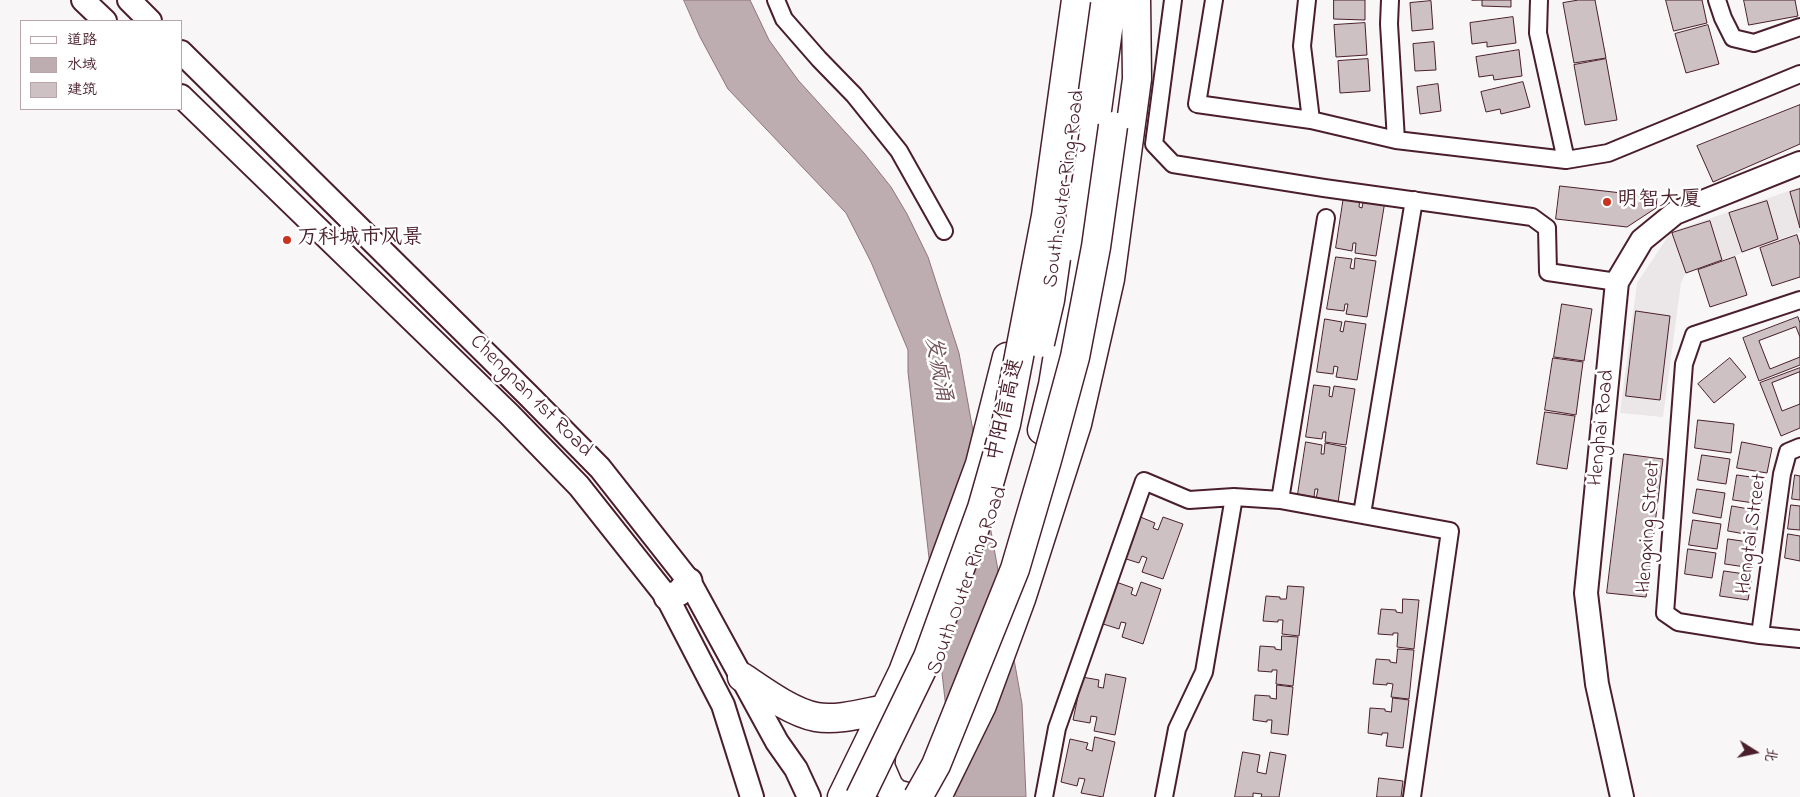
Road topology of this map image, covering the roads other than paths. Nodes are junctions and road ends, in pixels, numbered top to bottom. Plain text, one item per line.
1 (83, 0) edge
2 (128, 0) edge
3 (776, 0) edge
4 (1077, 0) edge
5 (1090, 0) edge
6 (1112, 0) edge
7 (1128, 0) edge
8 (1136, 0) edge
9 (1173, 0) edge
10 (1214, 0) edge
11 (1307, 0) edge
12 (1390, 0) edge
13 (1539, 0) edge
14 (1717, 0) edge
15 (104, 20) edge
16 (149, 20) edge
17 (1800, 27) edge
18 (182, 53) edge
19 (1800, 74) edge
20 (182, 97) edge
21 (1312, 120) junction
22 (1396, 140) junction
23 (1566, 160) junction
24 (1800, 163) edge
25 (1414, 200) junction
26 (1326, 218) dead end
27 (944, 232) dead end
28 (1617, 282) junction
29 (1800, 300) edge
30 (1800, 447) edge
31 (1234, 497) junction
32 (1280, 500) junction
33 (1362, 514) junction
34 (689, 581) junction
35 (666, 597) junction
36 (1760, 635) junction
37 (1800, 640) edge
38 (742, 677) junction
39 (884, 709) junction
40 (940, 790) edge
41 (752, 797) edge
42 (809, 797) edge
43 (842, 797) edge
44 (860, 797) edge
45 (875, 797) edge
46 (907, 797) edge
47 (916, 797) edge
48 (1044, 797) edge
49 (1164, 797) edge
50 (1412, 797) edge
51 (1622, 797) edge

1 - 15 main road
2 - 16 main road
3 - 27 street
4 - 39 highway
4 - 44 highway, 中阳信高速, bridge
5 - 45 highway, South Outer Ring Road, bridge
6 - 46 highway, 中阳信高速
7 - 47 highway, South Outer Ring Road, bridge
8 - 40 highway
9 - 25 street
10 - 21 street
11 - 21 street
12 - 22 street
13 - 23 street
14 - 17 street
18 - 34 main road, Chengnan 1st Road
19 - 23 street
20 - 35 main road, Chengnan 1st Road
21 - 22 street
22 - 23 street
24 - 28 main road, Henghai Road
25 - 28 street
25 - 33 street
26 - 32 street
28 - 51 main road, Henghai Road
29 - 36 street, Hengxing Street
30 - 36 street, Hengtai Street
31 - 32 street
31 - 48 street
31 - 49 street
32 - 33 street
33 - 50 street
34 - 35 main road
34 - 38 main road, Chengnan 1st Road
35 - 41 main road, Chengnan 1st Road
36 - 37 street, Hengxing Street
38 - 39 highway
38 - 42 main road, Chengnan 1st Road
39 - 43 highway
39 - 46 highway
40 - 47 highway

